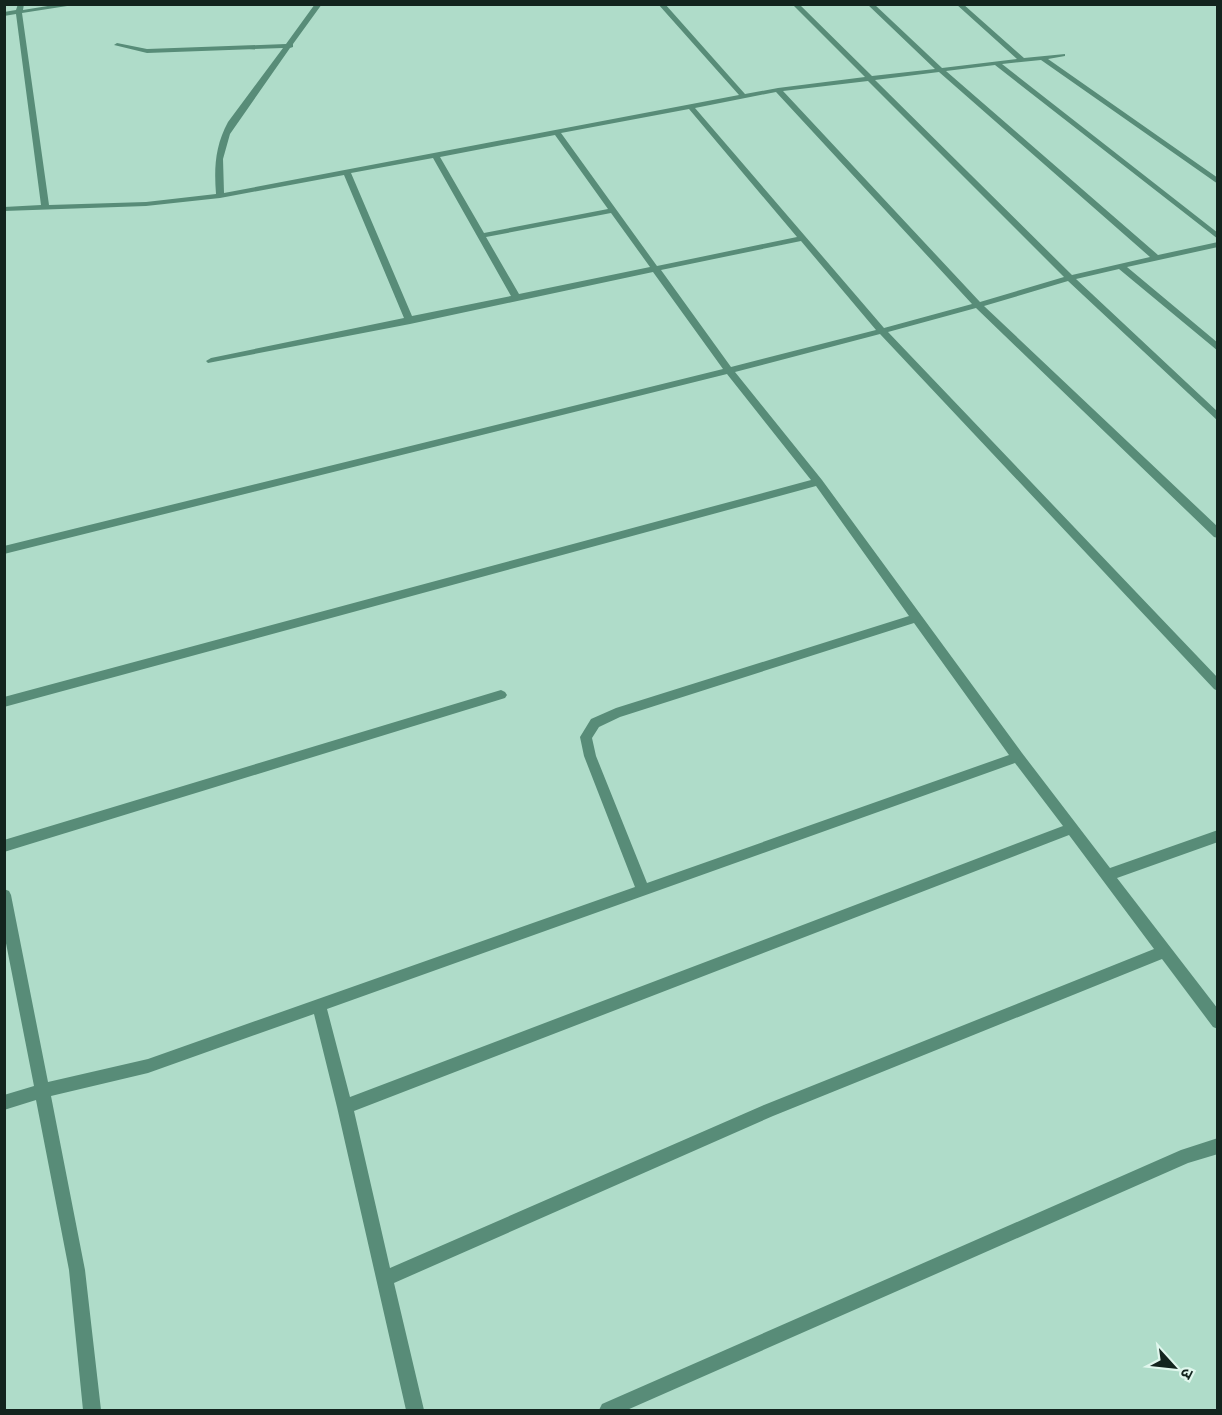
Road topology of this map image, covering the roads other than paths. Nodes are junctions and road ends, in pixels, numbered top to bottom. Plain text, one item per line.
1 (77, 4) edge
2 (319, 4) edge
3 (661, 4) edge
4 (795, 4) edge
5 (870, 4) edge
6 (959, 4) edge
7 (20, 8) edge
8 (4, 14) edge
9 (117, 45) dead end
10 (291, 46) junction
11 (1063, 55) dead end
12 (1043, 58) junction
13 (1022, 60) junction
14 (996, 63) junction
15 (940, 70) junction
16 (868, 79) junction
17 (777, 90) junction
18 (743, 96) junction
19 (690, 106) junction
20 (556, 131) junction
21 (435, 155) junction
22 (347, 172) junction
23 (1218, 182) edge
24 (220, 196) junction
25 (45, 207) junction
26 (4, 209) edge
27 (613, 210) junction
28 (481, 236) junction
29 (1218, 237) edge
30 (803, 238) junction
31 (1218, 244) edge
32 (1156, 258) junction
33 (1120, 266) junction
34 (656, 269) junction
35 (1070, 278) junction
36 (517, 298) junction
37 (978, 305) junction
38 (410, 321) junction
39 (882, 331) junction
40 (1218, 348) edge
41 (211, 361) dead end
42 (729, 370) junction
43 (1218, 418) edge
44 (818, 482) junction
45 (1218, 534) edge
46 (4, 550) edge
47 (917, 618) junction
48 (1218, 686) edge
49 (501, 695) dead end
50 (4, 702) edge
51 (1018, 757) junction
52 (1073, 828) junction
53 (1218, 836) edge
54 (4, 846) edge
55 (1108, 875) junction
56 (643, 890) junction
57 (4, 895) edge
58 (10, 949) edge
59 (1163, 952) junction
60 (319, 1005) junction
61 (1218, 1022) edge
62 (41, 1091) junction
63 (4, 1103) edge
64 (345, 1107) junction
65 (1218, 1146) edge
66 (384, 1279) junction
67 (92, 1410) edge
68 (415, 1410) edge
69 (608, 1410) edge

1 - 7 street
2 - 10 street
3 - 18 street
4 - 16 street
5 - 15 street
6 - 13 street
7 - 8 street
7 - 25 street
9 - 10 street
10 - 24 street
11 - 12 street
12 - 13 street
12 - 23 street
13 - 14 street
14 - 15 street
14 - 29 street
15 - 16 street
15 - 32 street
16 - 17 street
16 - 35 street
17 - 18 street
17 - 37 street
18 - 19 street
19 - 20 street
19 - 30 street
20 - 21 street
20 - 27 street
21 - 22 street
21 - 28 street
22 - 24 street
22 - 38 street
24 - 25 street
25 - 26 street
27 - 28 street
27 - 34 street
28 - 36 street
30 - 34 street
30 - 39 street
31 - 32 street
32 - 33 street
33 - 35 street
33 - 40 street
34 - 36 street
34 - 42 street
35 - 37 street
35 - 43 street
36 - 38 street
37 - 39 street
37 - 45 street
38 - 41 street
39 - 42 street
39 - 48 street
42 - 44 street
42 - 46 street
44 - 47 street
44 - 50 street
47 - 51 street
47 - 56 street
49 - 54 street
51 - 52 street
51 - 56 street
52 - 55 street
52 - 64 street
53 - 55 street
55 - 59 street
56 - 60 street
57 - 58 street
58 - 62 street
59 - 61 street
59 - 66 street
60 - 62 street
60 - 64 street
62 - 63 street
62 - 67 street
64 - 66 street
65 - 69 street
66 - 68 street

